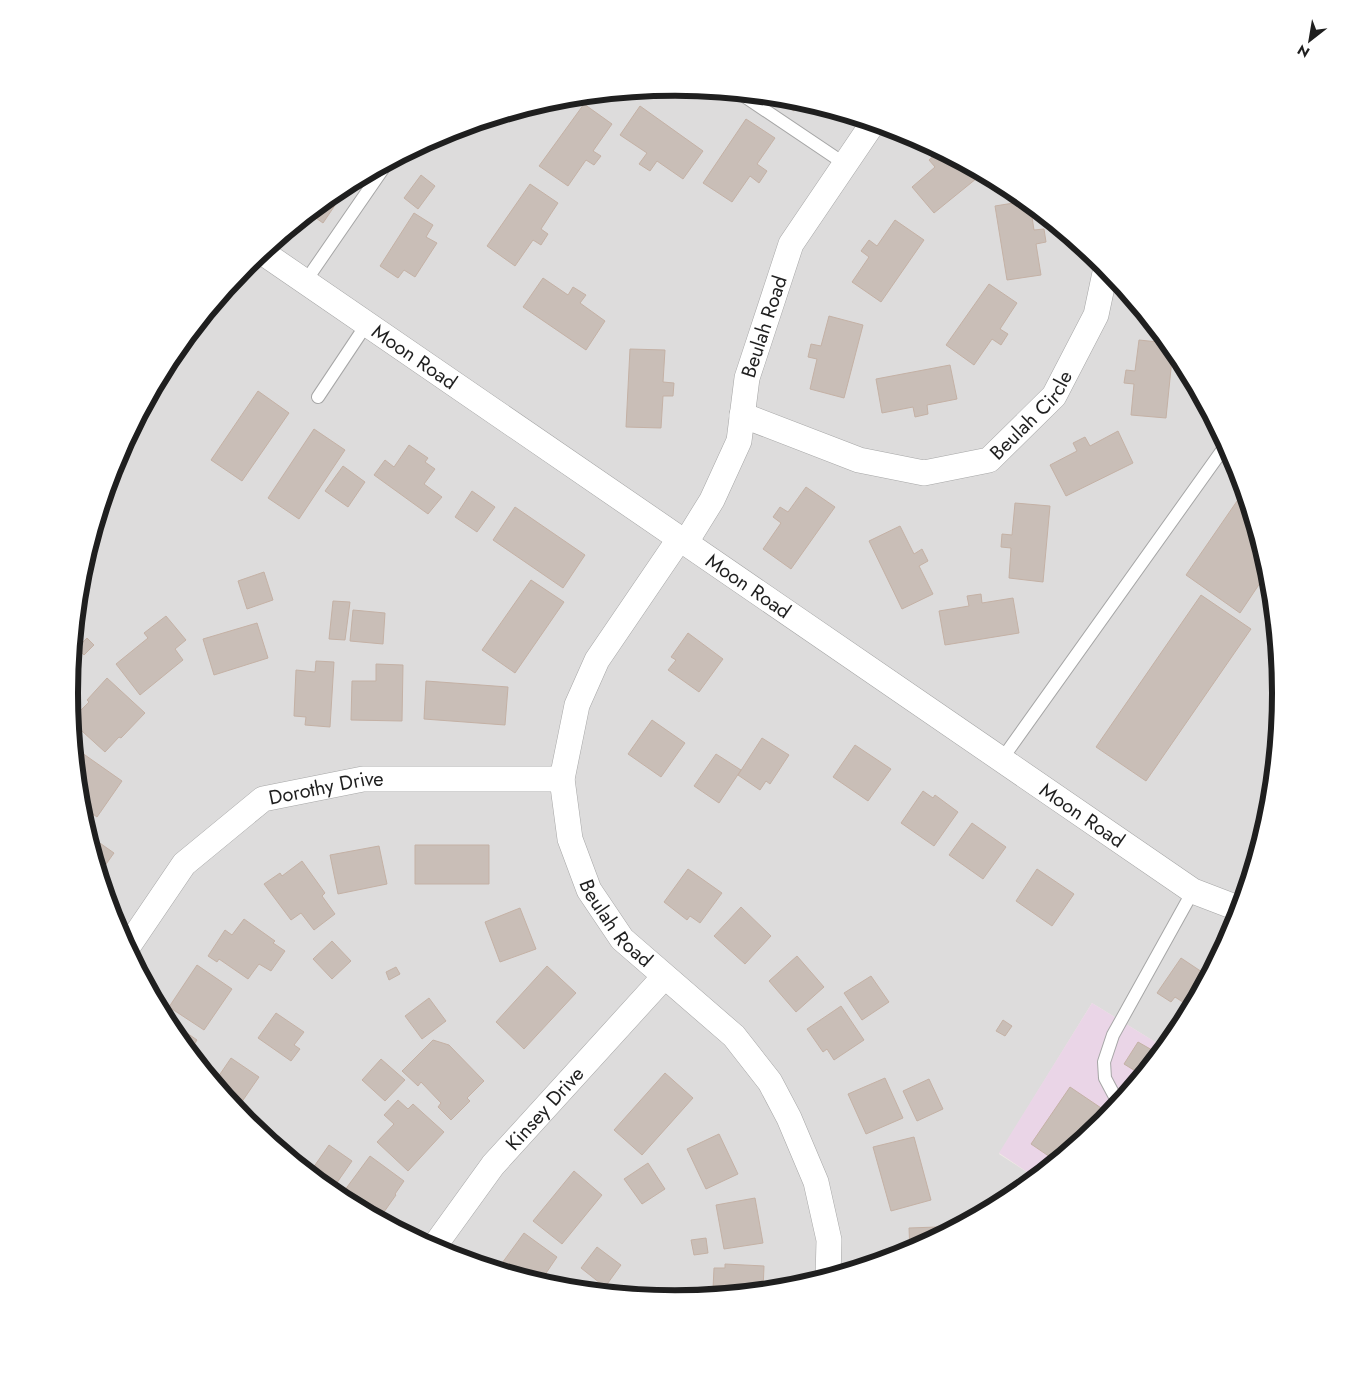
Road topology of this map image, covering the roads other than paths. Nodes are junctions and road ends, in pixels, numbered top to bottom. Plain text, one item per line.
1 (751, 101) edge
2 (869, 129) edge
3 (846, 164) junction
4 (379, 174) edge
5 (268, 256) edge
6 (1104, 278) edge
7 (305, 282) junction
8 (366, 324) junction
9 (318, 396) dead end
10 (742, 415) junction
11 (1221, 452) edge
12 (683, 540) junction
13 (1002, 759) junction
14 (562, 779) junction
15 (1194, 891) junction
16 (1233, 906) edge
17 (132, 941) edge
18 (664, 977) junction
19 (1116, 1096) edge
20 (437, 1242) edge
21 (828, 1271) edge

1 - 3 lane
2 - 3 street, Beulah Road
3 - 10 street, Beulah Road
4 - 7 lane
5 - 7 street, Moon Road
6 - 10 street, Beulah Circle
7 - 8 street, Moon Road
8 - 9 lane
8 - 12 street, Moon Road
10 - 12 street, Beulah Road
11 - 13 lane
12 - 13 street, Moon Road
12 - 14 street, Beulah Road
13 - 15 street, Moon Road
14 - 17 street, Dorothy Drive
14 - 18 street, Beulah Road
15 - 16 street, Moon Road
15 - 19 lane
18 - 20 street, Kinsey Drive
18 - 21 street, Beulah Road

